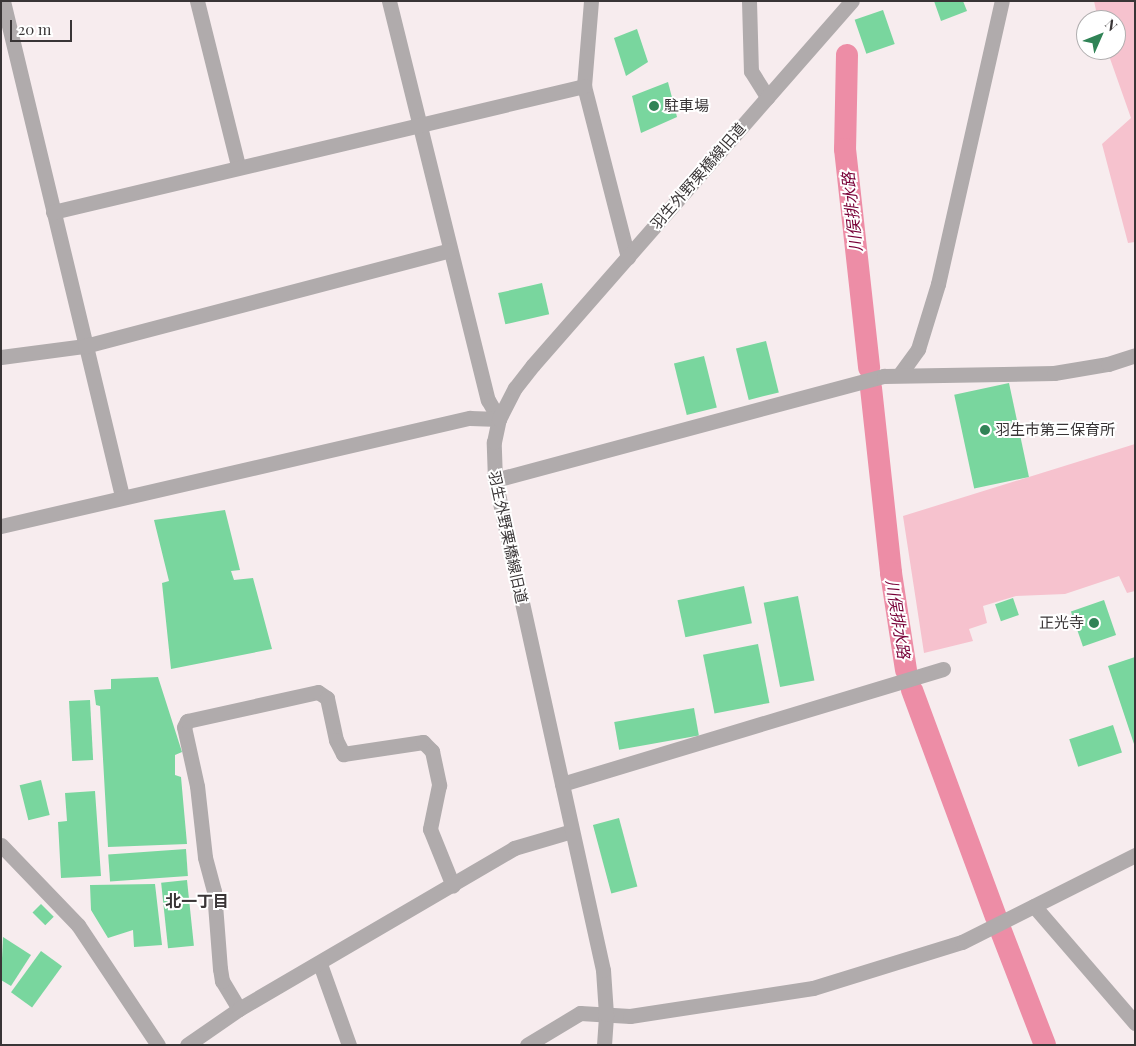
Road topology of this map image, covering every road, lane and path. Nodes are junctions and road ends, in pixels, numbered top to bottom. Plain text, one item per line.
1 (3, 1) edge
2 (197, 1) edge
3 (389, 1) edge
4 (591, 1) edge
5 (749, 1) edge
6 (852, 1) edge
7 (1002, 1) edge
8 (4, 20) edge
9 (584, 86) junction
10 (767, 97) junction
11 (419, 124) junction
12 (238, 166) junction
13 (54, 212) junction
14 (450, 250) junction
15 (628, 257) junction
16 (86, 346) junction
17 (1135, 355) edge
18 (1, 357) edge
19 (900, 374) junction
20 (499, 419) junction
21 (495, 480) junction
22 (122, 496) junction
23 (1, 526) edge
24 (944, 668) dead end
25 (562, 784) junction
26 (572, 831) junction
27 (1, 845) edge
28 (1135, 855) edge
29 (453, 886) junction
30 (1034, 906) junction
31 (320, 964) junction
32 (239, 1009) junction
33 (606, 1014) junction
34 (1135, 1023) edge
35 (158, 1045) edge
36 (187, 1045) edge
37 (349, 1045) edge
38 (527, 1045) edge
39 (604, 1045) edge

1 - 8 street
2 - 12 street
3 - 11 street
4 - 9 street
5 - 10 street
6 - 10 street, 羽生外野栗橋線旧道
7 - 19 street
8 - 13 street
9 - 11 street
9 - 15 street
10 - 15 street, 羽生外野栗橋線旧道
11 - 12 street
11 - 14 street
12 - 13 street
13 - 16 street
14 - 16 street
14 - 20 street
15 - 20 street, 羽生外野栗橋線旧道
16 - 18 street
16 - 22 street
17 - 19 street
19 - 21 street
20 - 21 street, 羽生外野栗橋線旧道
20 - 22 street
21 - 25 street, 羽生外野栗橋線旧道
22 - 23 street
24 - 25 street
25 - 26 street, 羽生外野栗橋線旧道
26 - 29 street
26 - 33 street, 羽生外野栗橋線旧道
27 - 35 street
28 - 30 street
29 - 31 street
29 - 32 street
30 - 33 street
30 - 34 street
31 - 32 street
31 - 37 street
32 - 36 street
33 - 38 street
33 - 39 street, 羽生外野栗橋線旧道

